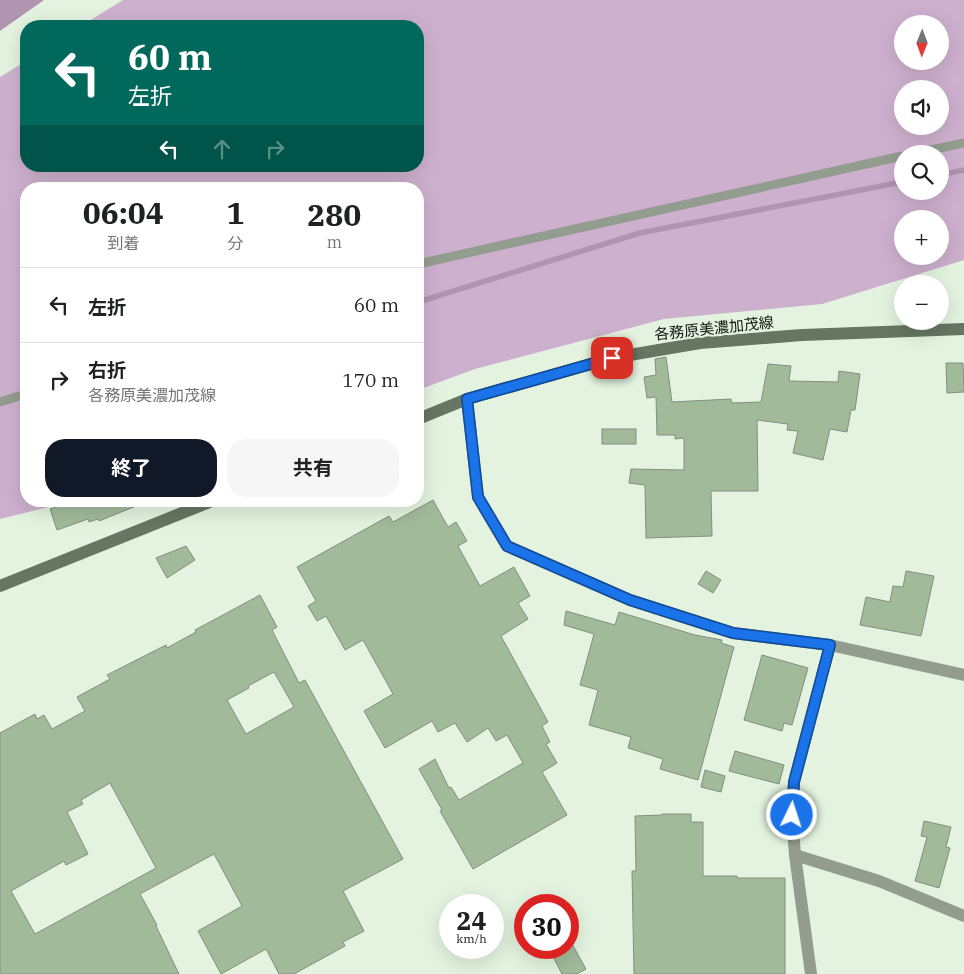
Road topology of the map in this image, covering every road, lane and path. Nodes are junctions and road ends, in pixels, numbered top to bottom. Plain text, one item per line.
1 (964, 142) edge
2 (949, 146) edge
3 (894, 158) edge
4 (424, 263) edge
5 (964, 330) edge
6 (20, 396) edge
7 (467, 399) junction
8 (0, 402) edge
9 (424, 417) edge
10 (197, 507) edge
11 (0, 586) edge
12 (830, 645) junction
13 (964, 675) edge
14 (795, 855) junction
15 (964, 916) edge
16 (811, 974) edge

1 - 2 lane
3 - 4 lane
5 - 7 main road, 各務原美濃加茂線
6 - 8 lane
7 - 9 main road, 各務原美濃加茂線
7 - 12 street
10 - 11 main road
12 - 13 street
12 - 14 street
14 - 15 street
14 - 16 street

